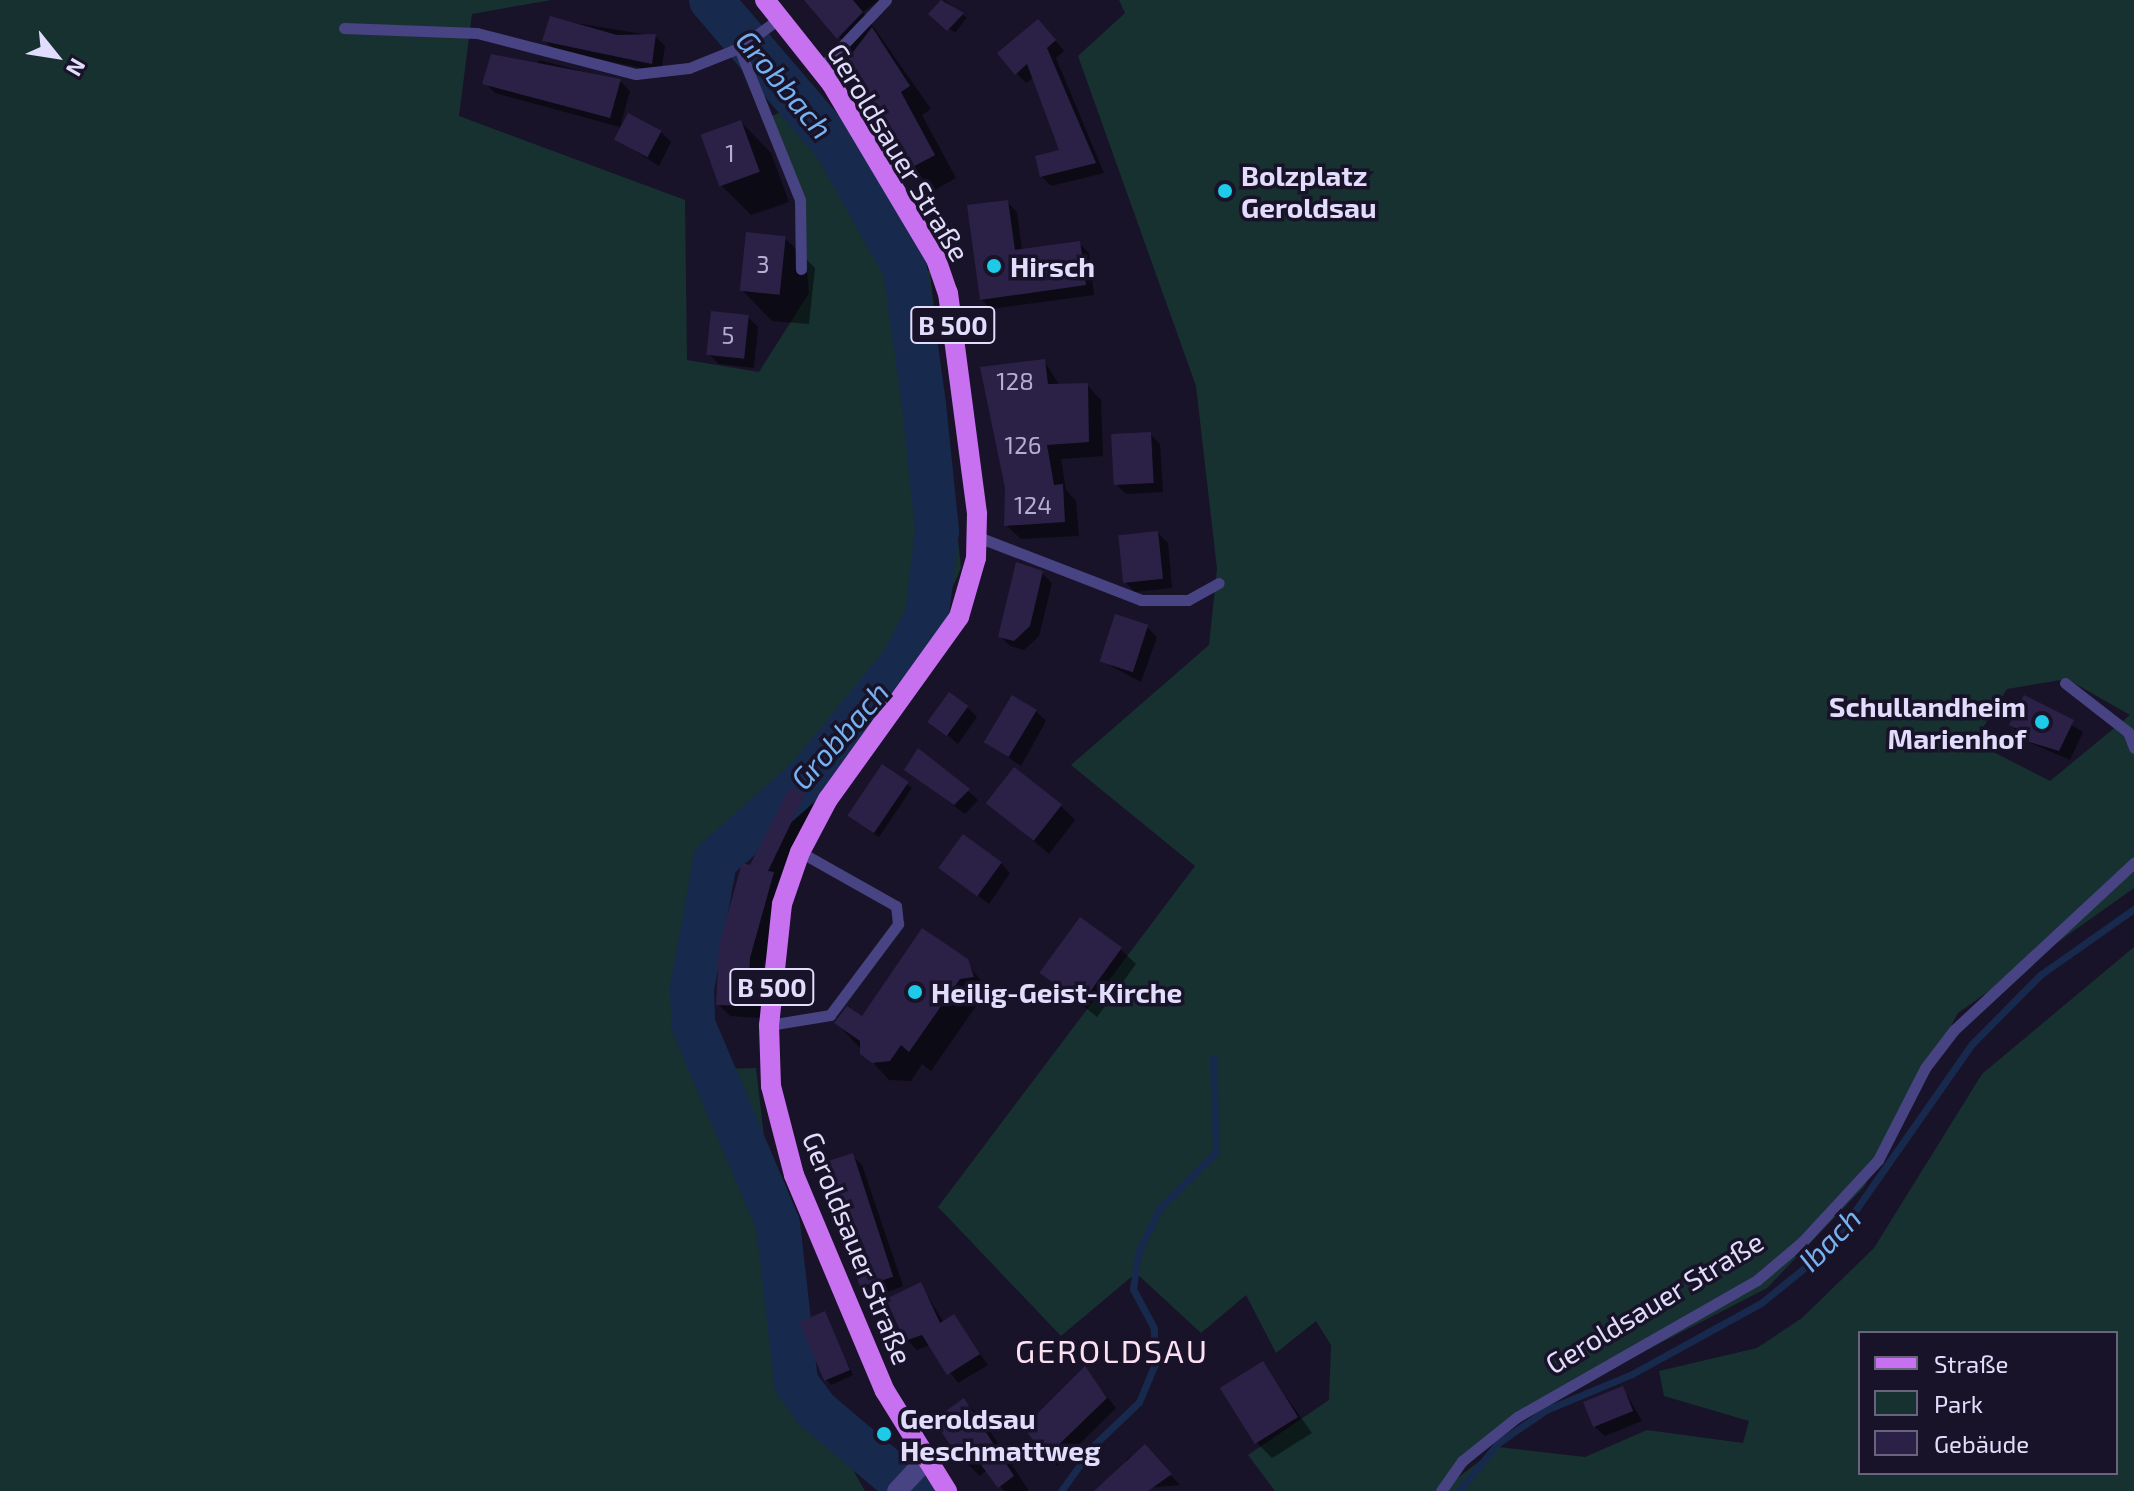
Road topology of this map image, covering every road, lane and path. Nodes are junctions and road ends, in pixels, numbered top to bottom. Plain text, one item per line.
1 (765, 0) edge
2 (886, 0) edge
3 (772, 24) junction
4 (344, 28) dead end
5 (739, 48) junction
6 (821, 68) junction
7 (801, 269) dead end
8 (978, 537) junction
9 (1219, 583) dead end
10 (2065, 683) dead end
11 (2134, 748) edge
12 (800, 852) junction
13 (2134, 863) edge
14 (769, 1025) junction
15 (926, 1460) junction
16 (902, 1483) edge
17 (947, 1491) edge
18 (1441, 1491) edge

1 - 3 main road, Geroldsauer Straße / B 500
2 - 6 lane
3 - 5 lane
3 - 6 main road, Geroldsauer Straße / B 500
4 - 5 lane
5 - 7 lane
6 - 8 main road, Geroldsauer Straße / B 500
8 - 9 lane
8 - 12 main road, Geroldsauer Straße / B 500
10 - 11 lane
12 - 14 main road, Geroldsauer Straße / B 500
12 - 14 lane
13 - 18 lane, Geroldsauer Straße
14 - 15 main road, Geroldsauer Straße / B 500
15 - 16 street
15 - 17 main road, Geroldsauer Straße / B 500

